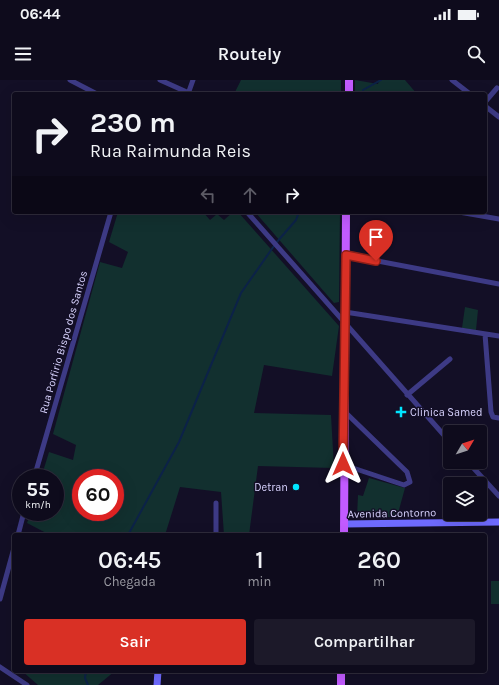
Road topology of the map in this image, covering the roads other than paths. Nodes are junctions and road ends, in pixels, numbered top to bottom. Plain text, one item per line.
1 (70, 80) edge
2 (160, 80) edge
3 (193, 80) edge
4 (349, 80) edge
5 (452, 80) edge
6 (497, 88) dead end
7 (93, 92) edge
8 (184, 92) edge
9 (189, 92) edge
10 (349, 92) edge
11 (467, 92) edge
12 (487, 100) edge
13 (487, 108) edge
14 (499, 117) edge
15 (110, 214) edge
16 (249, 214) edge
17 (346, 214) edge
18 (470, 214) edge
19 (499, 219) edge
20 (346, 255) junction
21 (499, 284) edge
22 (345, 312) junction
23 (345, 325) junction
24 (485, 334) junction
25 (499, 336) edge
26 (450, 359) dead end
27 (407, 395) junction
28 (343, 410) junction
29 (498, 418) edge
30 (443, 434) edge
31 (343, 464) junction
32 (37, 469) edge
33 (474, 469) edge
34 (499, 496) edge
35 (216, 503) dead end
36 (22, 521) edge
37 (499, 522) edge
38 (344, 524) junction
39 (19, 533) edge
40 (216, 533) edge
41 (344, 533) edge
42 (12, 555) edge
43 (0, 595) edge
44 (0, 667) edge
45 (158, 673) edge
46 (341, 673) edge
47 (27, 685) edge
48 (157, 685) edge
49 (341, 685) edge

1 - 7 street
2 - 8 street
3 - 9 street
4 - 10 main road
5 - 11 street
6 - 12 street
13 - 14 street
15 - 32 street, Rua Porfirio Bispo dos Santos
16 - 23 street
17 - 20 main road
18 - 19 street
20 - 21 street
20 - 22 main road
22 - 23 main road
22 - 24 street
23 - 27 street
23 - 28 main road
24 - 25 street
24 - 29 street
26 - 27 street
27 - 30 street
28 - 31 main road
28 - 31 street
31 - 38 main road
33 - 34 street
35 - 40 street
36 - 39 street
37 - 38 main road, Avenida Contorno
38 - 41 main road, Avenida Contorno
42 - 43 street
44 - 47 street
45 - 48 main road
46 - 49 main road

